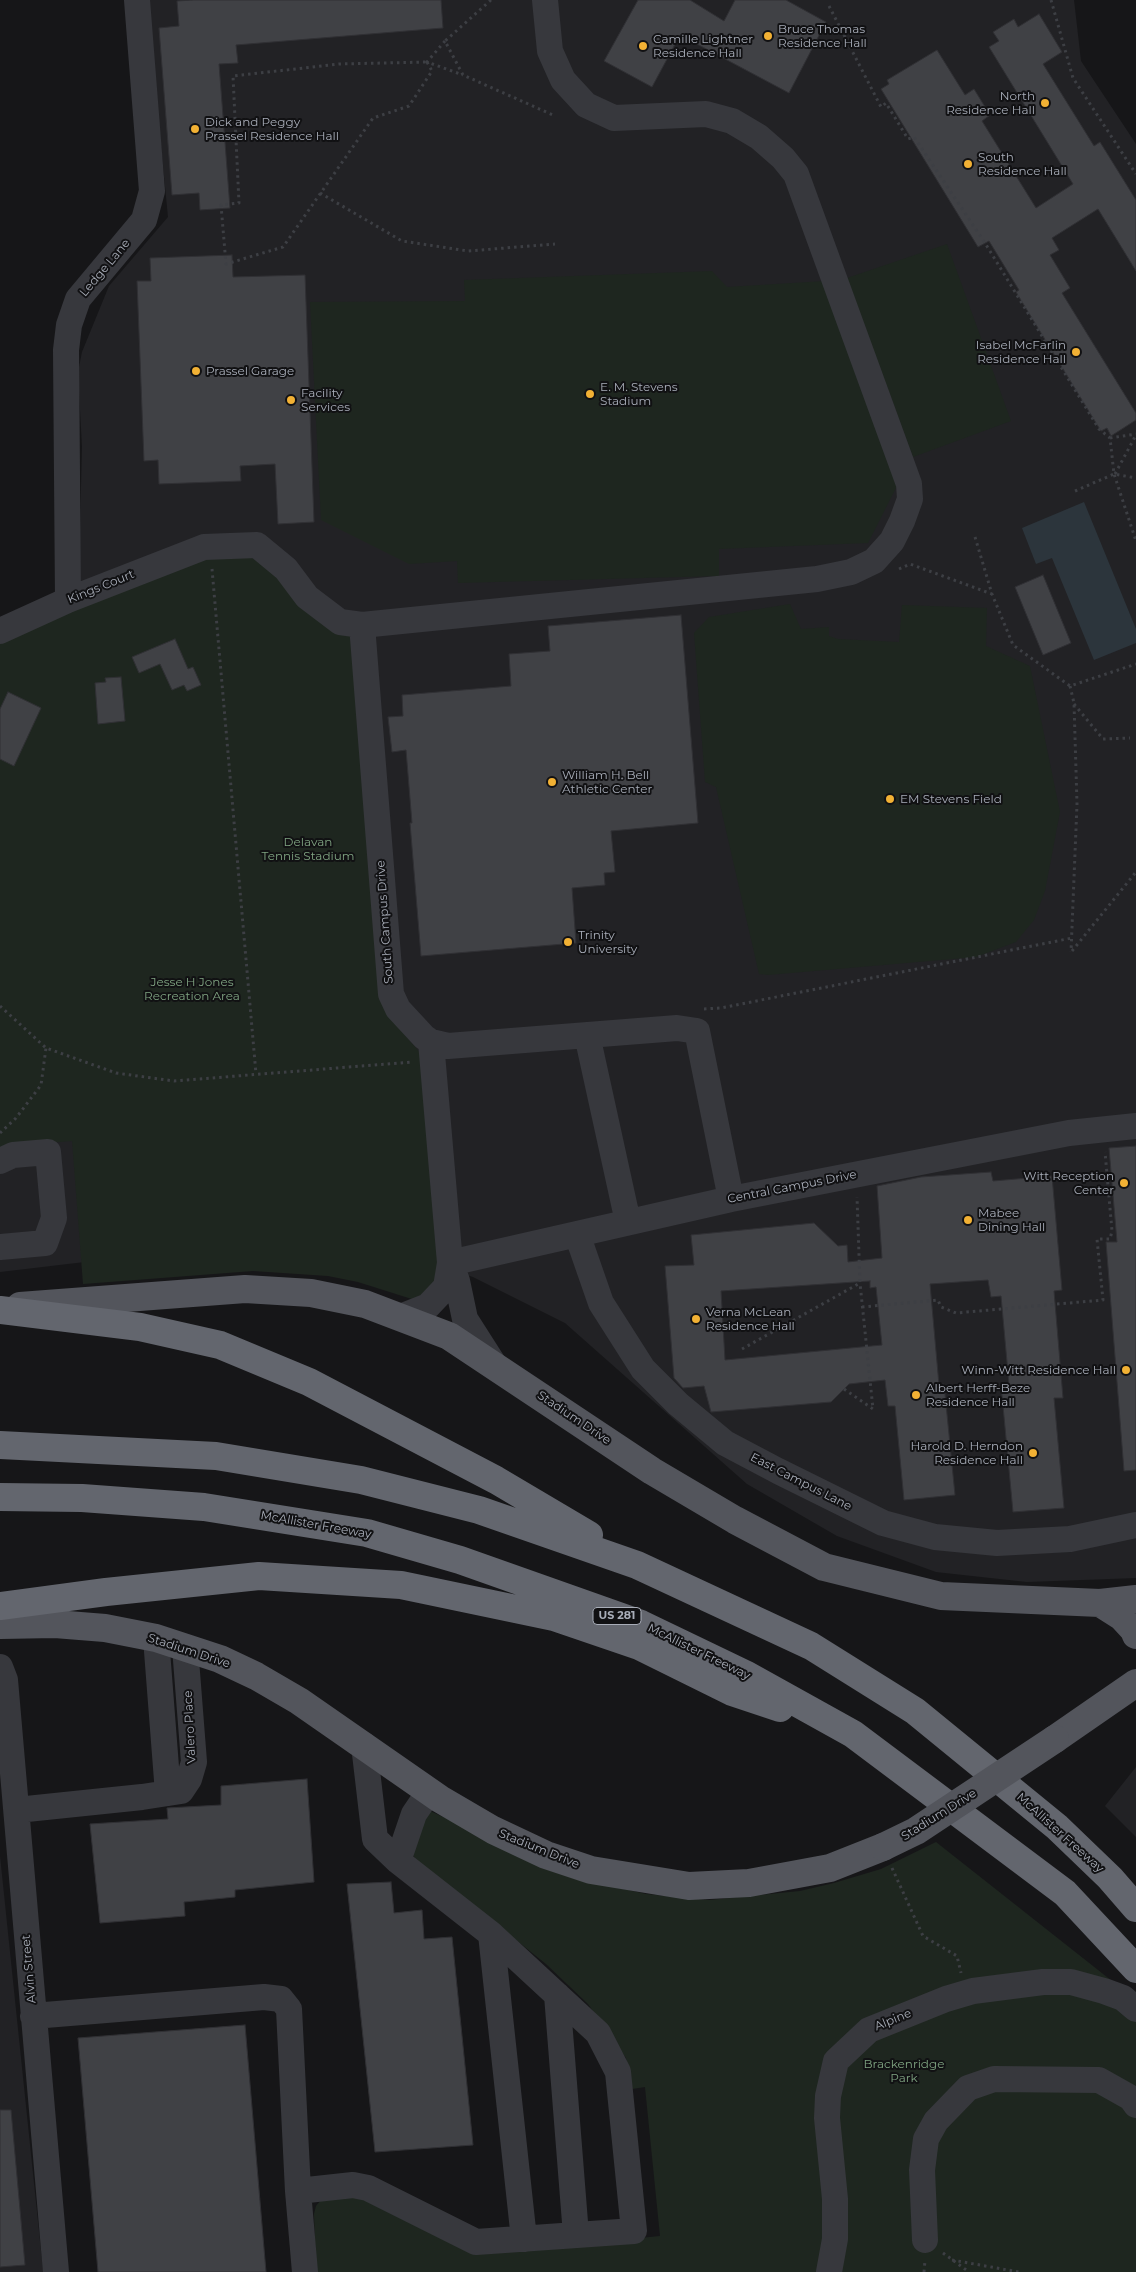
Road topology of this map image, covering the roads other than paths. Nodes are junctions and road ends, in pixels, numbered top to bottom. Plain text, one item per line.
1 (137, 0) edge
2 (545, 0) edge
3 (68, 600) junction
4 (362, 625) junction
5 (0, 631) edge
6 (587, 1035) junction
7 (424, 1052) junction
8 (1136, 1126) edge
9 (0, 1161) edge
10 (731, 1199) junction
11 (628, 1222) junction
12 (577, 1234) junction
13 (0, 1247) edge
14 (450, 1263) junction
15 (0, 1309) edge
16 (400, 1317) junction
17 (496, 1366) junction
18 (0, 1445) edge
19 (0, 1497) edge
20 (1136, 1525) edge
21 (638, 1565) junction
22 (1136, 1599) edge
23 (1100, 1603) junction
24 (0, 1606) edge
25 (0, 1625) edge
26 (1136, 1636) edge
27 (156, 1638) junction
28 (185, 1647) junction
29 (1136, 1668) edge
30 (2, 1675) edge
31 (1130, 1687) edge
32 (853, 1734) junction
33 (364, 1745) junction
34 (429, 1792) junction
35 (168, 1793) junction
36 (11, 1801) edge
37 (398, 1861) junction
38 (1136, 1908) edge
39 (491, 1934) junction
40 (1136, 1969) edge
41 (557, 1995) junction
42 (1136, 2009) edge
43 (33, 2016) junction
44 (1136, 2105) edge
45 (298, 2191) junction
46 (576, 2235) junction
47 (524, 2239) junction
48 (925, 2240) road end
49 (56, 2272) edge
50 (305, 2272) edge
51 (829, 2272) edge

1 - 3 street, Ledge Lane
2 - 4 street, Kings Court
3 - 4 street, Kings Court
3 - 5 street, Kings Court
4 - 7 street, South Campus Drive
6 - 7 street
6 - 10 street
6 - 11 street
7 - 14 street
8 - 10 street, Central Campus Drive
9 - 13 street
10 - 11 street, Central Campus Drive
11 - 12 street, Central Campus Drive
12 - 14 street, Central Campus Drive
12 - 20 street, East Campus Lane
14 - 16 street
14 - 17 street
15 - 16 main road, Stadium Drive
15 - 21 highway
16 - 17 main road, Stadium Drive
17 - 23 main road, Stadium Drive
18 - 21 highway, McAllister Freeway
19 - 32 highway, McAllister Freeway / US 281
21 - 38 highway, McAllister Freeway
22 - 23 main road, Stadium Drive
23 - 26 main road
24 - 32 highway
25 - 27 main road, Stadium Drive
27 - 28 main road, Stadium Drive
27 - 35 street
28 - 33 main road, Stadium Drive
28 - 35 street, Valero Place
29 - 31 main road
30 - 36 street, Alvin Street
31 - 34 main road, Stadium Drive, bridge
32 - 40 highway, McAllister Freeway / US 281
33 - 34 main road, Stadium Drive
33 - 37 street
34 - 37 street
35 - 36 street, Valero Place
36 - 43 street, Alvin Street
37 - 39 street
39 - 41 street
39 - 47 street
41 - 46 street
41 - 46 street
42 - 51 street, Alpine
43 - 45 street
43 - 49 street, Alvin Street
44 - 48 street
45 - 47 street
45 - 50 street
46 - 47 street

